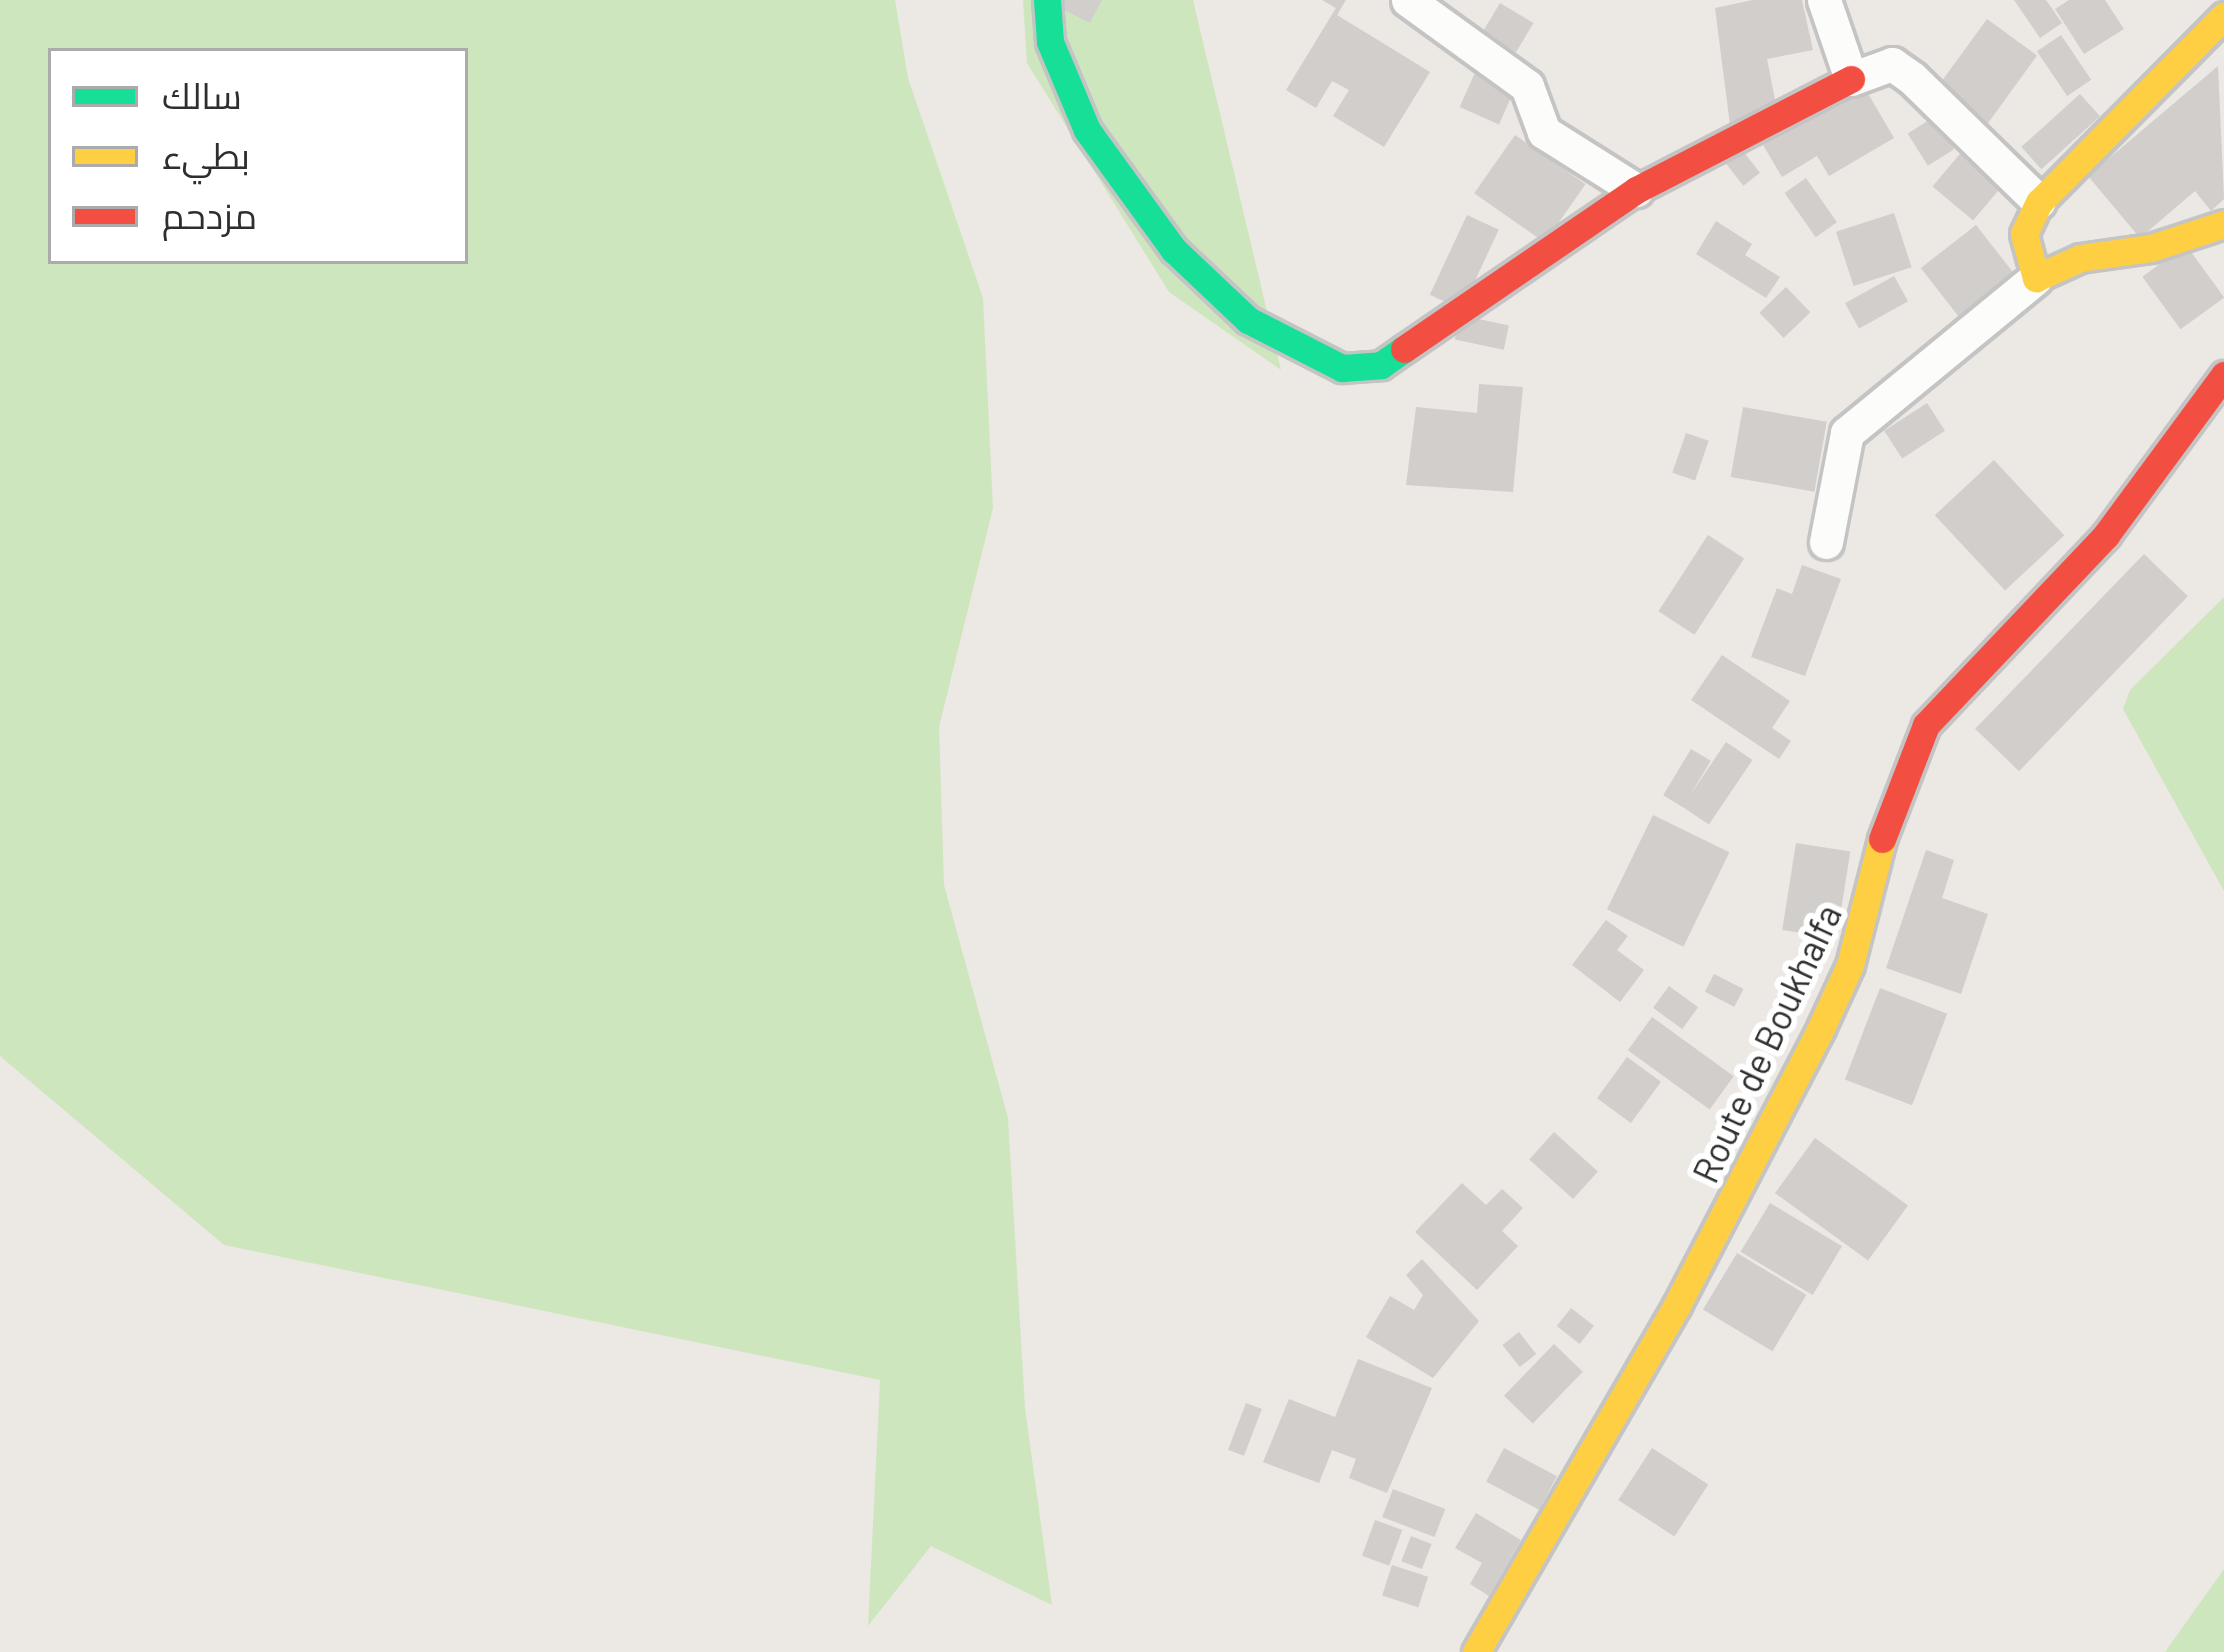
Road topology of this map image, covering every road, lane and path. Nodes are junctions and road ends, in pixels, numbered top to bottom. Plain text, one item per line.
1 (1047, 0) edge
2 (1408, 0) edge
3 (1824, 0) edge
4 (2224, 16) edge
5 (1851, 79) junction
6 (1636, 190) junction
7 (2039, 202) junction
8 (2224, 224) edge
9 (2036, 278) junction
10 (2224, 375) edge
11 (1826, 542) dead end
12 (1476, 1652) edge

1 - 6 street
2 - 6 street
3 - 5 street
4 - 7 street
5 - 6 street
5 - 7 street
7 - 9 street
8 - 9 street
9 - 11 street
10 - 12 street, Route de Boukhalfa

